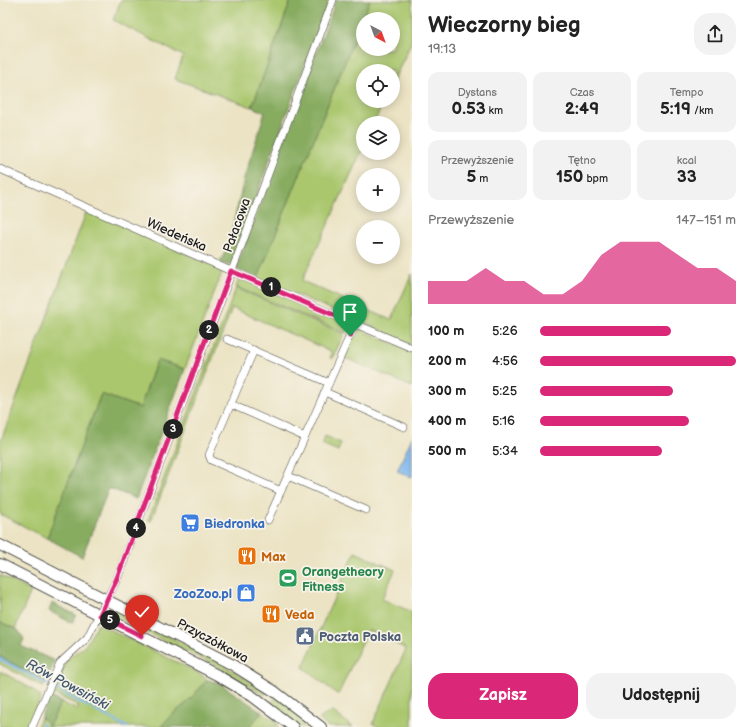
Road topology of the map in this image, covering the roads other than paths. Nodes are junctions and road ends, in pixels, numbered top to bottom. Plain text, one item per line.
1 (332, 0) edge
2 (0, 169) edge
3 (231, 271) junction
4 (355, 324) junction
5 (227, 338) dead end
6 (412, 348) edge
7 (254, 350) junction
8 (329, 383) junction
9 (325, 392) junction
10 (230, 404) junction
11 (404, 427) dead end
12 (305, 437) junction
13 (288, 476) junction
14 (281, 490) junction
15 (366, 510) dead end
16 (268, 520) dead end
17 (0, 545) edge
18 (0, 564) edge
19 (108, 600) junction
20 (100, 615) junction
21 (274, 691) junction
22 (252, 696) junction
23 (32, 727) edge
24 (293, 727) edge
25 (321, 727) edge

1 - 3 street, Pałacowa
2 - 3 street, Wiedeńska
3 - 4 street, Wiedeńska
3 - 19 street, Pałacowa
4 - 6 street, Wiedeńska
4 - 8 street
5 - 7 street
7 - 8 street
7 - 10 street
8 - 9 street
9 - 11 street
9 - 12 street
10 - 12 street
10 - 14 street
12 - 13 street
13 - 14 street
13 - 15 street
14 - 16 street
17 - 19 main road, Przyczółkowa
18 - 20 main road
19 - 20 street, Pałacowa
19 - 21 main road, Przyczółkowa
20 - 22 main road
20 - 23 street, Pałacowa
21 - 22 main road
21 - 25 main road, Przyczółkowa
22 - 24 main road

